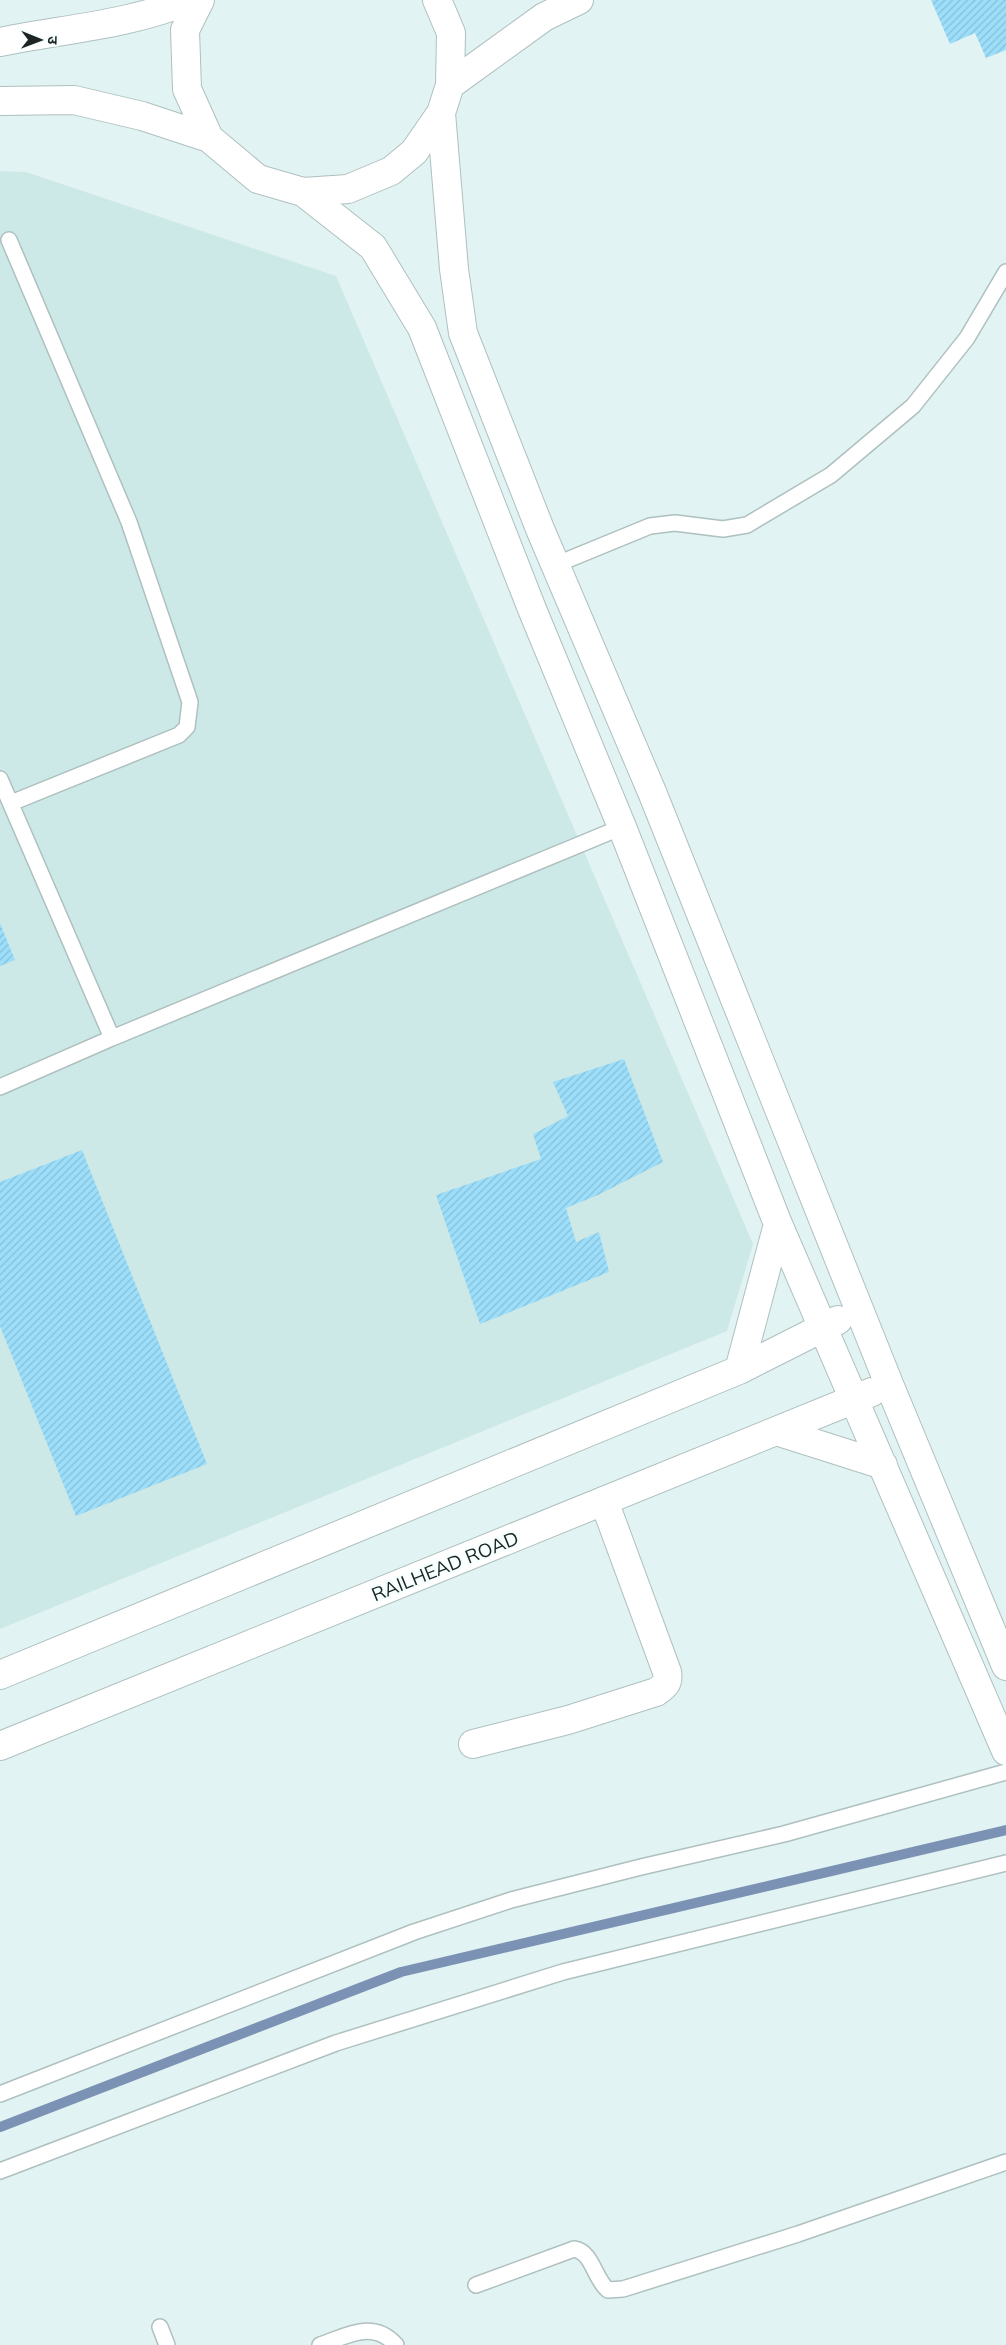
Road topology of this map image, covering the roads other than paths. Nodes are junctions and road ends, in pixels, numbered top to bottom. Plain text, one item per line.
1 (189, 0) edge
2 (200, 0) edge
3 (437, 0) edge
4 (579, 0) edge
5 (0, 42) edge
6 (450, 85) junction
7 (0, 101) edge
8 (441, 113) junction
9 (209, 138) junction
10 (303, 192) junction
11 (9, 240) dead end
12 (1006, 272) edge
13 (555, 565) junction
14 (0, 779) edge
15 (11, 803) junction
16 (622, 827) junction
17 (112, 1038) junction
18 (0, 1087) edge
19 (778, 1224) junction
20 (859, 1309) junction
21 (823, 1327) junction
22 (740, 1370) junction
23 (889, 1384) junction
24 (855, 1400) junction
25 (776, 1431) junction
26 (883, 1465) junction
27 (604, 1501) junction
28 (1006, 1666) edge
29 (0, 1675) edge
30 (473, 1744) dead end
31 (0, 1746) edge
32 (1006, 1751) edge
33 (1006, 1772) edge
34 (1006, 1863) edge
35 (0, 2094) edge
36 (1006, 2162) edge
37 (0, 2171) edge
38 (476, 2284) dead end
39 (160, 2327) dead end
40 (167, 2345) edge
41 (320, 2345) edge
42 (396, 2345) edge

1 - 5 main road
2 - 9 main road
3 - 6 main road
4 - 6 main road
6 - 8 main road
7 - 9 main road
8 - 10 main road
8 - 13 main road
9 - 10 main road
10 - 16 main road
11 - 15 lane
12 - 13 lane
13 - 20 main road
14 - 15 lane
15 - 17 lane
16 - 17 lane
16 - 19 main road
17 - 18 lane
19 - 21 main road
19 - 22 main road
20 - 21 main road
20 - 23 main road
21 - 22 main road
21 - 24 main road
22 - 29 main road
23 - 24 main road, RAILHEAD ROAD
23 - 28 main road
24 - 25 main road, RAILHEAD ROAD
24 - 26 main road
25 - 26 main road
25 - 27 main road, RAILHEAD ROAD
26 - 32 main road
27 - 30 main road
27 - 31 main road, RAILHEAD ROAD
33 - 35 lane
34 - 37 lane
36 - 38 lane
39 - 40 lane
41 - 42 lane

